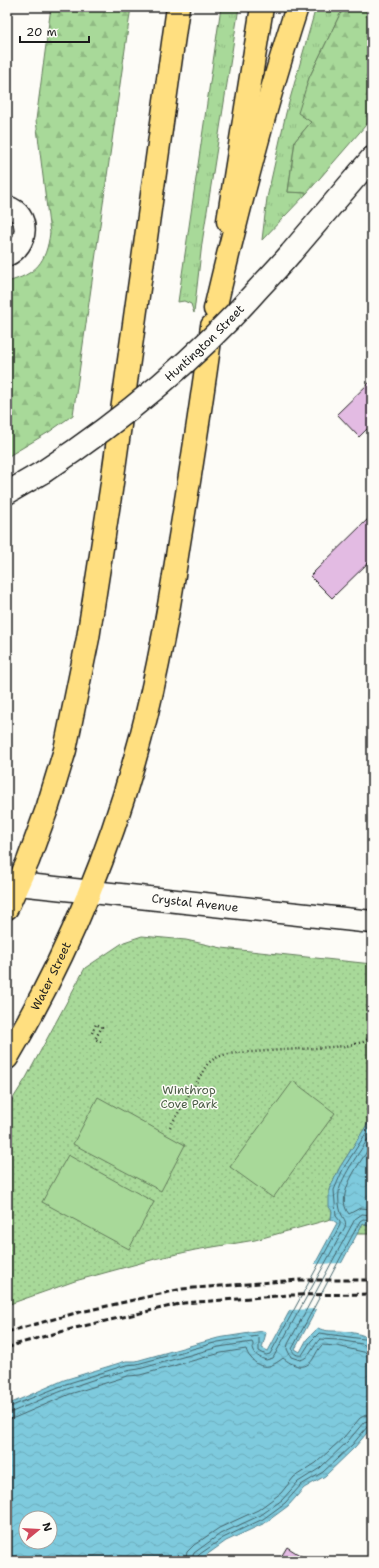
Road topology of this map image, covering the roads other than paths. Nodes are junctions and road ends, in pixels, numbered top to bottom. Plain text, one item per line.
1 (178, 7) edge
2 (262, 7) edge
3 (298, 7) edge
4 (372, 158) edge
5 (7, 206) edge
6 (7, 256) edge
7 (215, 309) junction
8 (7, 493) edge
9 (18, 884) junction
10 (89, 892) junction
11 (7, 908) edge
12 (372, 922) edge
13 (7, 1058) edge

1 - 9 main road
2 - 7 main road
3 - 7 main road
4 - 8 main road, Huntington Street, bridge
5 - 6 street
7 - 10 main road, Water Street
9 - 10 main road, Crystal Avenue
9 - 11 main road
10 - 12 main road, Crystal Avenue
10 - 13 main road, Water Street

